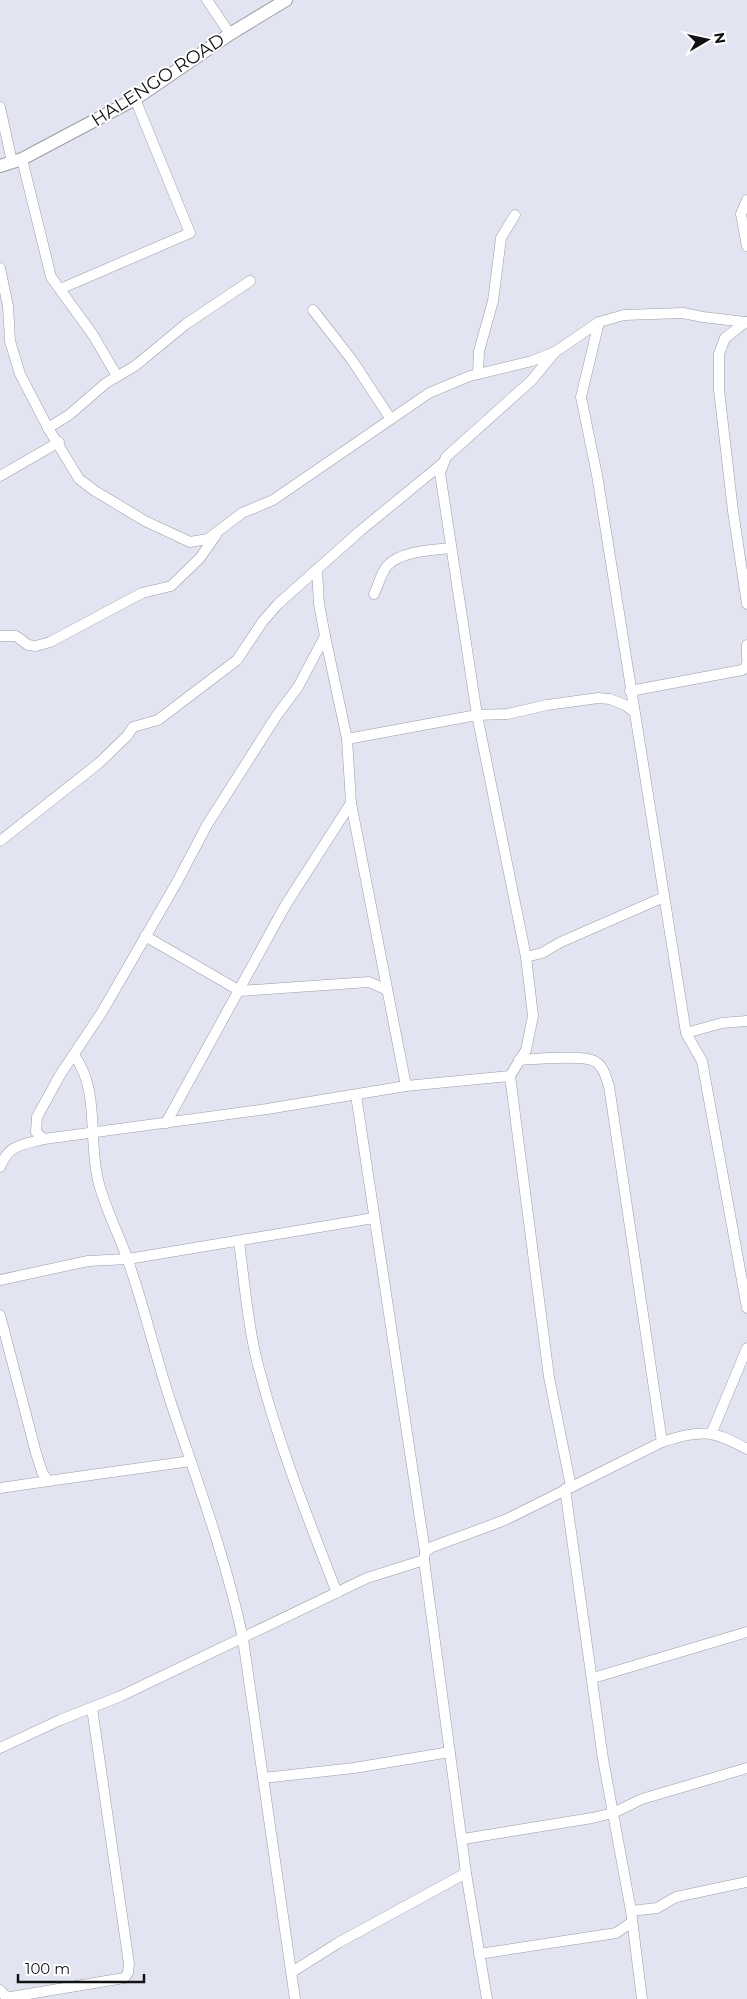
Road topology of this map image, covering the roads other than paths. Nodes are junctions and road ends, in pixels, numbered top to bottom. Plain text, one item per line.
1 (207, 0) edge
2 (286, 0) edge
3 (230, 34) junction
4 (135, 99) junction
5 (0, 107) edge
6 (11, 162) edge
7 (747, 200) edge
8 (515, 215) dead end
9 (747, 246) edge
10 (0, 268) edge
11 (250, 281) dead end
12 (60, 289) junction
13 (313, 310) dead end
14 (599, 322) junction
15 (746, 322) edge
16 (555, 352) junction
17 (478, 374) junction
18 (117, 376) junction
19 (390, 418) junction
20 (48, 428) junction
21 (59, 442) junction
22 (443, 463) junction
23 (0, 476) edge
24 (216, 534) junction
25 (451, 548) junction
26 (317, 570) junction
27 (374, 594) dead end
28 (747, 604) edge
29 (0, 636) edge
30 (325, 636) junction
31 (747, 645) edge
32 (747, 658) edge
33 (747, 663) edge
34 (630, 691) junction
35 (633, 711) junction
36 (476, 715) junction
37 (347, 739) junction
38 (351, 803) junction
39 (0, 841) edge
40 (664, 897) junction
41 (145, 936) junction
42 (526, 956) junction
43 (387, 990) junction
44 (240, 991) junction
45 (747, 1021) edge
46 (686, 1033) junction
47 (74, 1055) junction
48 (520, 1060) junction
49 (510, 1076) junction
50 (406, 1086) junction
51 (356, 1095) junction
52 (166, 1123) junction
53 (91, 1133) junction
54 (44, 1139) junction
55 (0, 1167) edge
56 (374, 1218) junction
57 (239, 1241) junction
58 (128, 1259) junction
59 (0, 1280) edge
60 (747, 1308) edge
61 (0, 1315) edge
62 (747, 1348) edge
63 (712, 1432) junction
64 (662, 1442) junction
65 (747, 1449) edge
66 (191, 1461) junction
67 (48, 1481) junction
68 (0, 1488) edge
69 (568, 1488) junction
70 (425, 1556) junction
71 (337, 1593) junction
72 (747, 1632) edge
73 (243, 1639) junction
74 (593, 1678) junction
75 (92, 1708) junction
76 (0, 1748) edge
77 (450, 1752) junction
78 (747, 1768) edge
79 (263, 1778) junction
80 (612, 1813) junction
81 (463, 1839) junction
82 (466, 1873) junction
83 (747, 1882) edge
84 (631, 1911) junction
85 (632, 1922) junction
86 (479, 1954) junction
87 (292, 1972) junction
88 (0, 1990) edge
89 (295, 1999) edge
90 (487, 1999) edge
91 (642, 1999) edge

1 - 3 street
2 - 3 street, HALENGO ROAD
3 - 4 street, HALENGO ROAD
4 - 6 street, HALENGO ROAD
4 - 12 street
5 - 6 street
6 - 12 street
7 - 9 street
8 - 17 street
10 - 20 street
11 - 18 street
12 - 18 street
13 - 19 street
14 - 15 street
14 - 16 street
14 - 34 street
15 - 28 street
16 - 17 street
16 - 22 street
17 - 19 street
18 - 20 street
19 - 24 street
20 - 21 street
21 - 23 street
21 - 24 street
22 - 25 street
22 - 26 street
24 - 29 street
25 - 27 street
25 - 36 street
26 - 30 street
26 - 39 street
30 - 37 street
30 - 41 street
31 - 32 street
33 - 34 street
34 - 35 street
35 - 36 street
35 - 40 street
36 - 37 street
36 - 42 street
37 - 38 street
38 - 43 street
38 - 44 street
40 - 42 street
40 - 46 street
41 - 44 street
41 - 47 street
42 - 48 street
43 - 44 street
43 - 50 street
44 - 52 street
45 - 46 street
46 - 60 street
47 - 53 street
47 - 54 street
48 - 49 street
48 - 64 street
49 - 50 street
49 - 69 street
50 - 51 street
51 - 52 street
51 - 56 street
52 - 53 street
53 - 54 street
53 - 58 street
54 - 55 street
56 - 57 street
56 - 70 street
57 - 58 street
57 - 71 street
58 - 59 street
58 - 66 street
61 - 67 street
62 - 63 street
63 - 64 street
63 - 65 street
64 - 69 street
66 - 67 street
66 - 73 street
67 - 68 street
69 - 70 street
69 - 74 street
70 - 71 street
70 - 77 street
71 - 73 street
72 - 74 street
73 - 75 street
73 - 79 street
74 - 80 street
75 - 76 street
75 - 88 street
77 - 79 street
77 - 81 street
78 - 80 street
79 - 87 street
80 - 81 street
80 - 84 street
81 - 82 street
82 - 86 street
82 - 87 street
83 - 84 street
84 - 85 street
85 - 86 street
85 - 91 street
86 - 90 street
87 - 89 street

